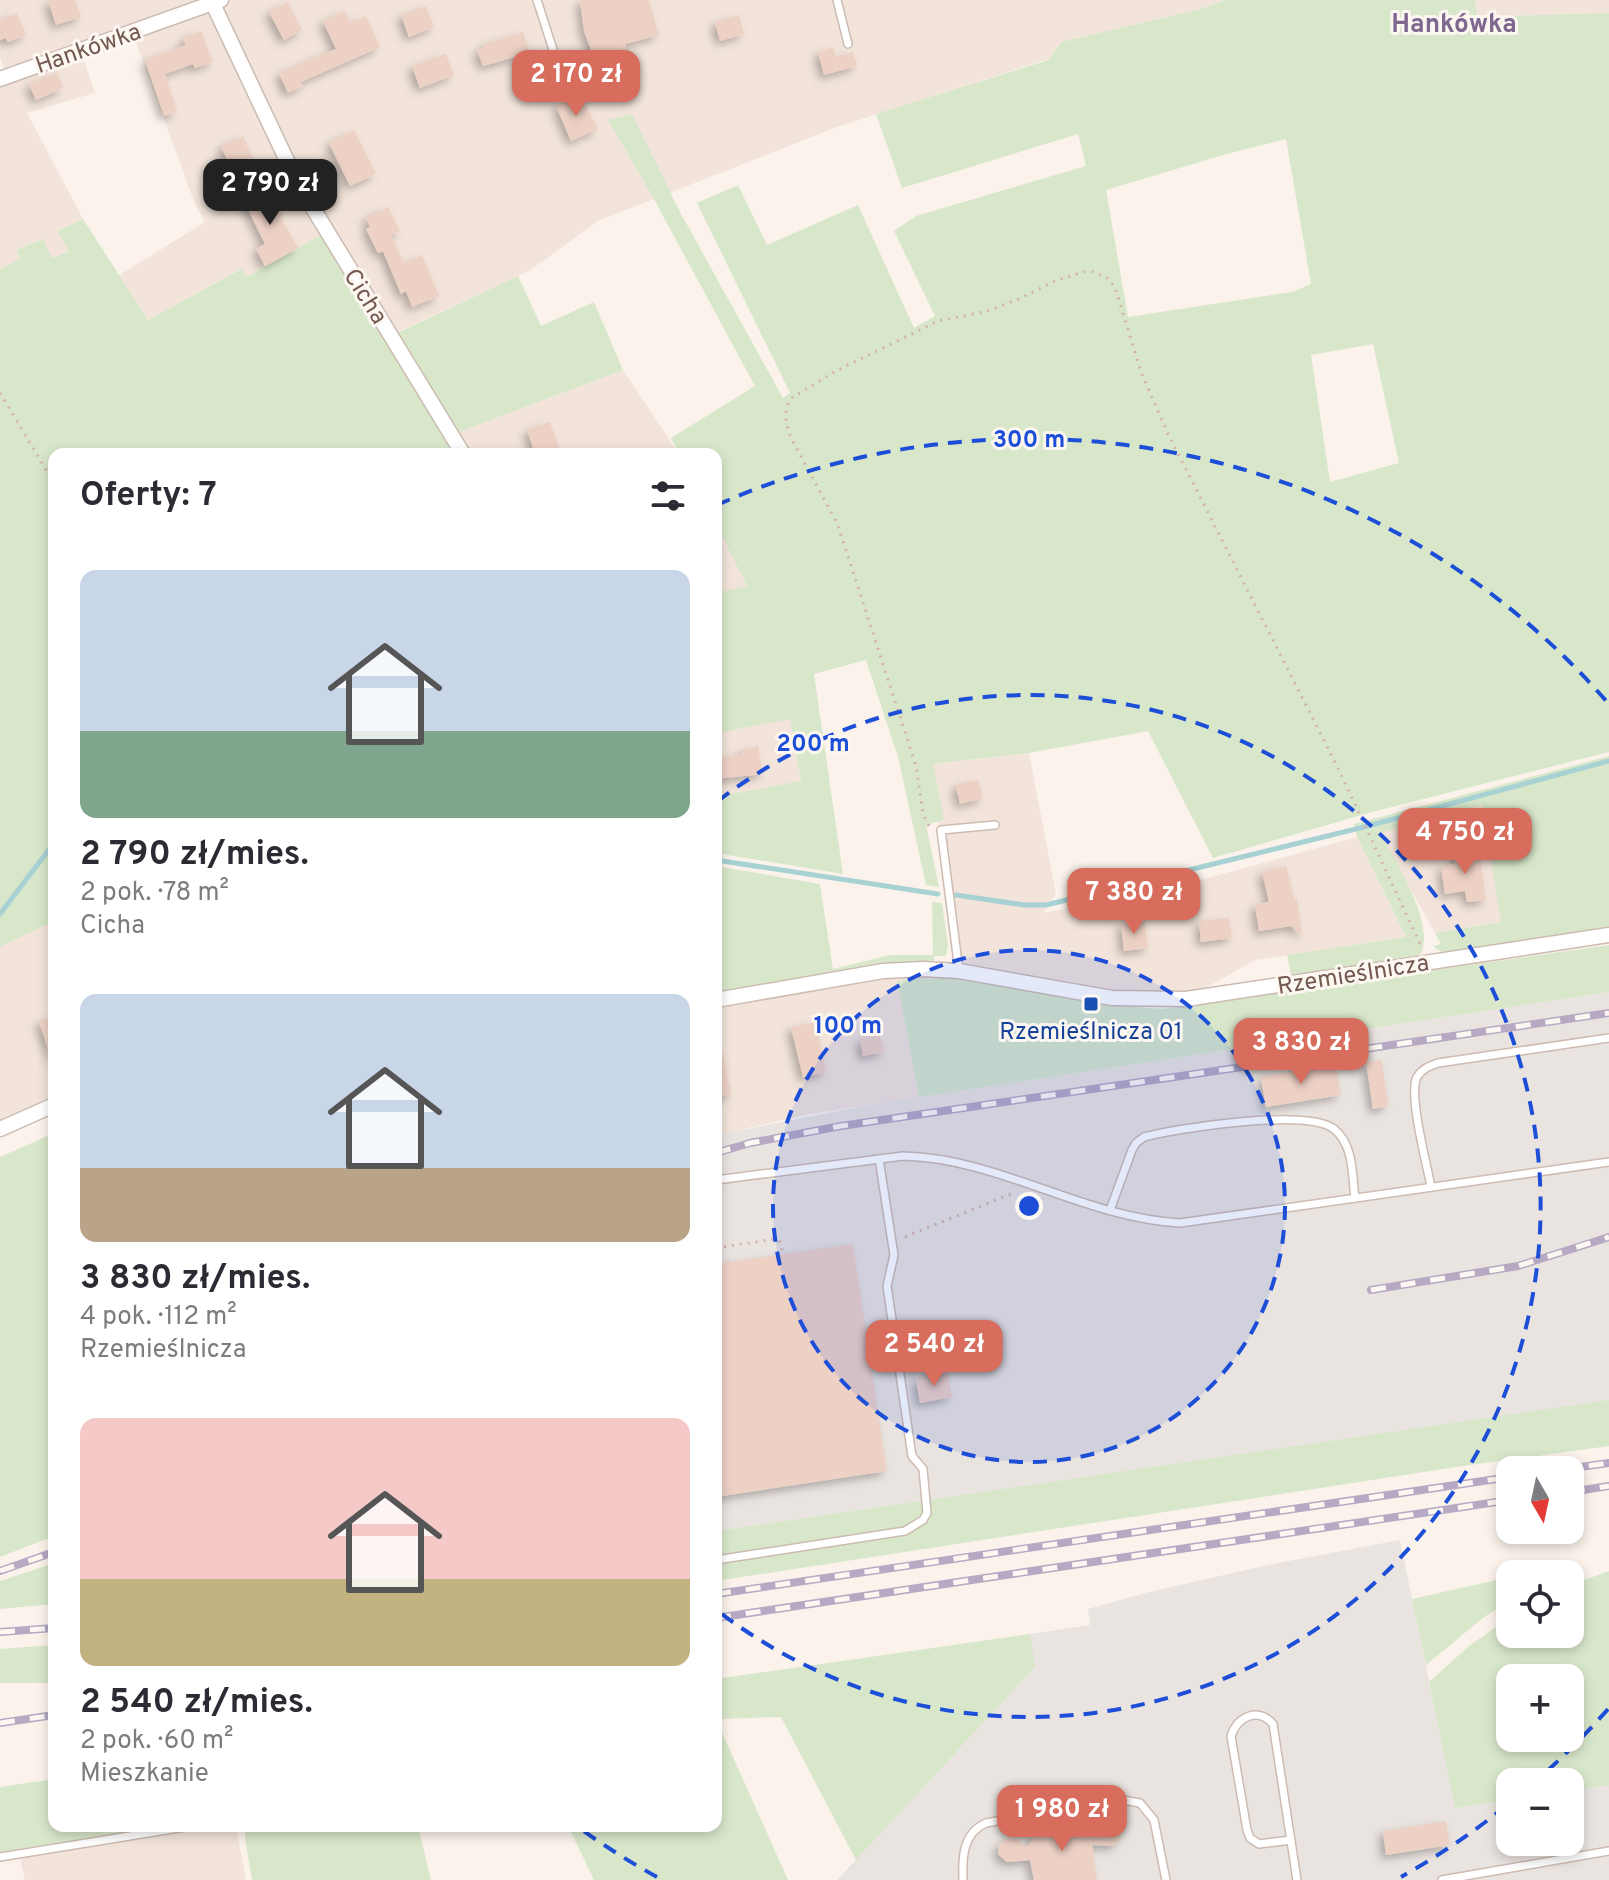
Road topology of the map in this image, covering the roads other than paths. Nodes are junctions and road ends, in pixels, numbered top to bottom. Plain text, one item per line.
1 (537, 0) edge
2 (837, 0) edge
3 (217, 2) edge
4 (848, 44) dead end
5 (557, 62) dead end
6 (0, 79) edge
7 (459, 448) edge
8 (995, 825) dead end
9 (1609, 935) edge
10 (959, 971) junction
11 (722, 999) edge
12 (1609, 1038) edge
13 (48, 1108) edge
14 (0, 1129) edge
15 (879, 1159) junction
16 (1609, 1162) edge
17 (722, 1179) edge
18 (1431, 1187) junction
19 (1355, 1198) junction
20 (1110, 1210) junction
21 (722, 1559) edge
22 (154, 1832) edge
23 (1291, 1840) junction
24 (1609, 1851) edge
25 (0, 1857) edge
26 (963, 1880) edge
27 (1166, 1880) edge
28 (1297, 1880) edge
29 (1442, 1880) edge

1 - 5 lane
2 - 4 lane
3 - 6 street, Hankówka
3 - 7 street, Cicha
8 - 10 lane
9 - 10 street, Rzemieślnicza
10 - 11 street, Rzemieślnicza
12 - 18 lane
13 - 14 street
15 - 17 lane
15 - 20 lane
15 - 21 lane
16 - 18 lane
18 - 19 lane
19 - 20 lane
19 - 20 lane
22 - 25 lane
23 - 23 lane
23 - 28 lane
24 - 29 lane
26 - 27 lane

